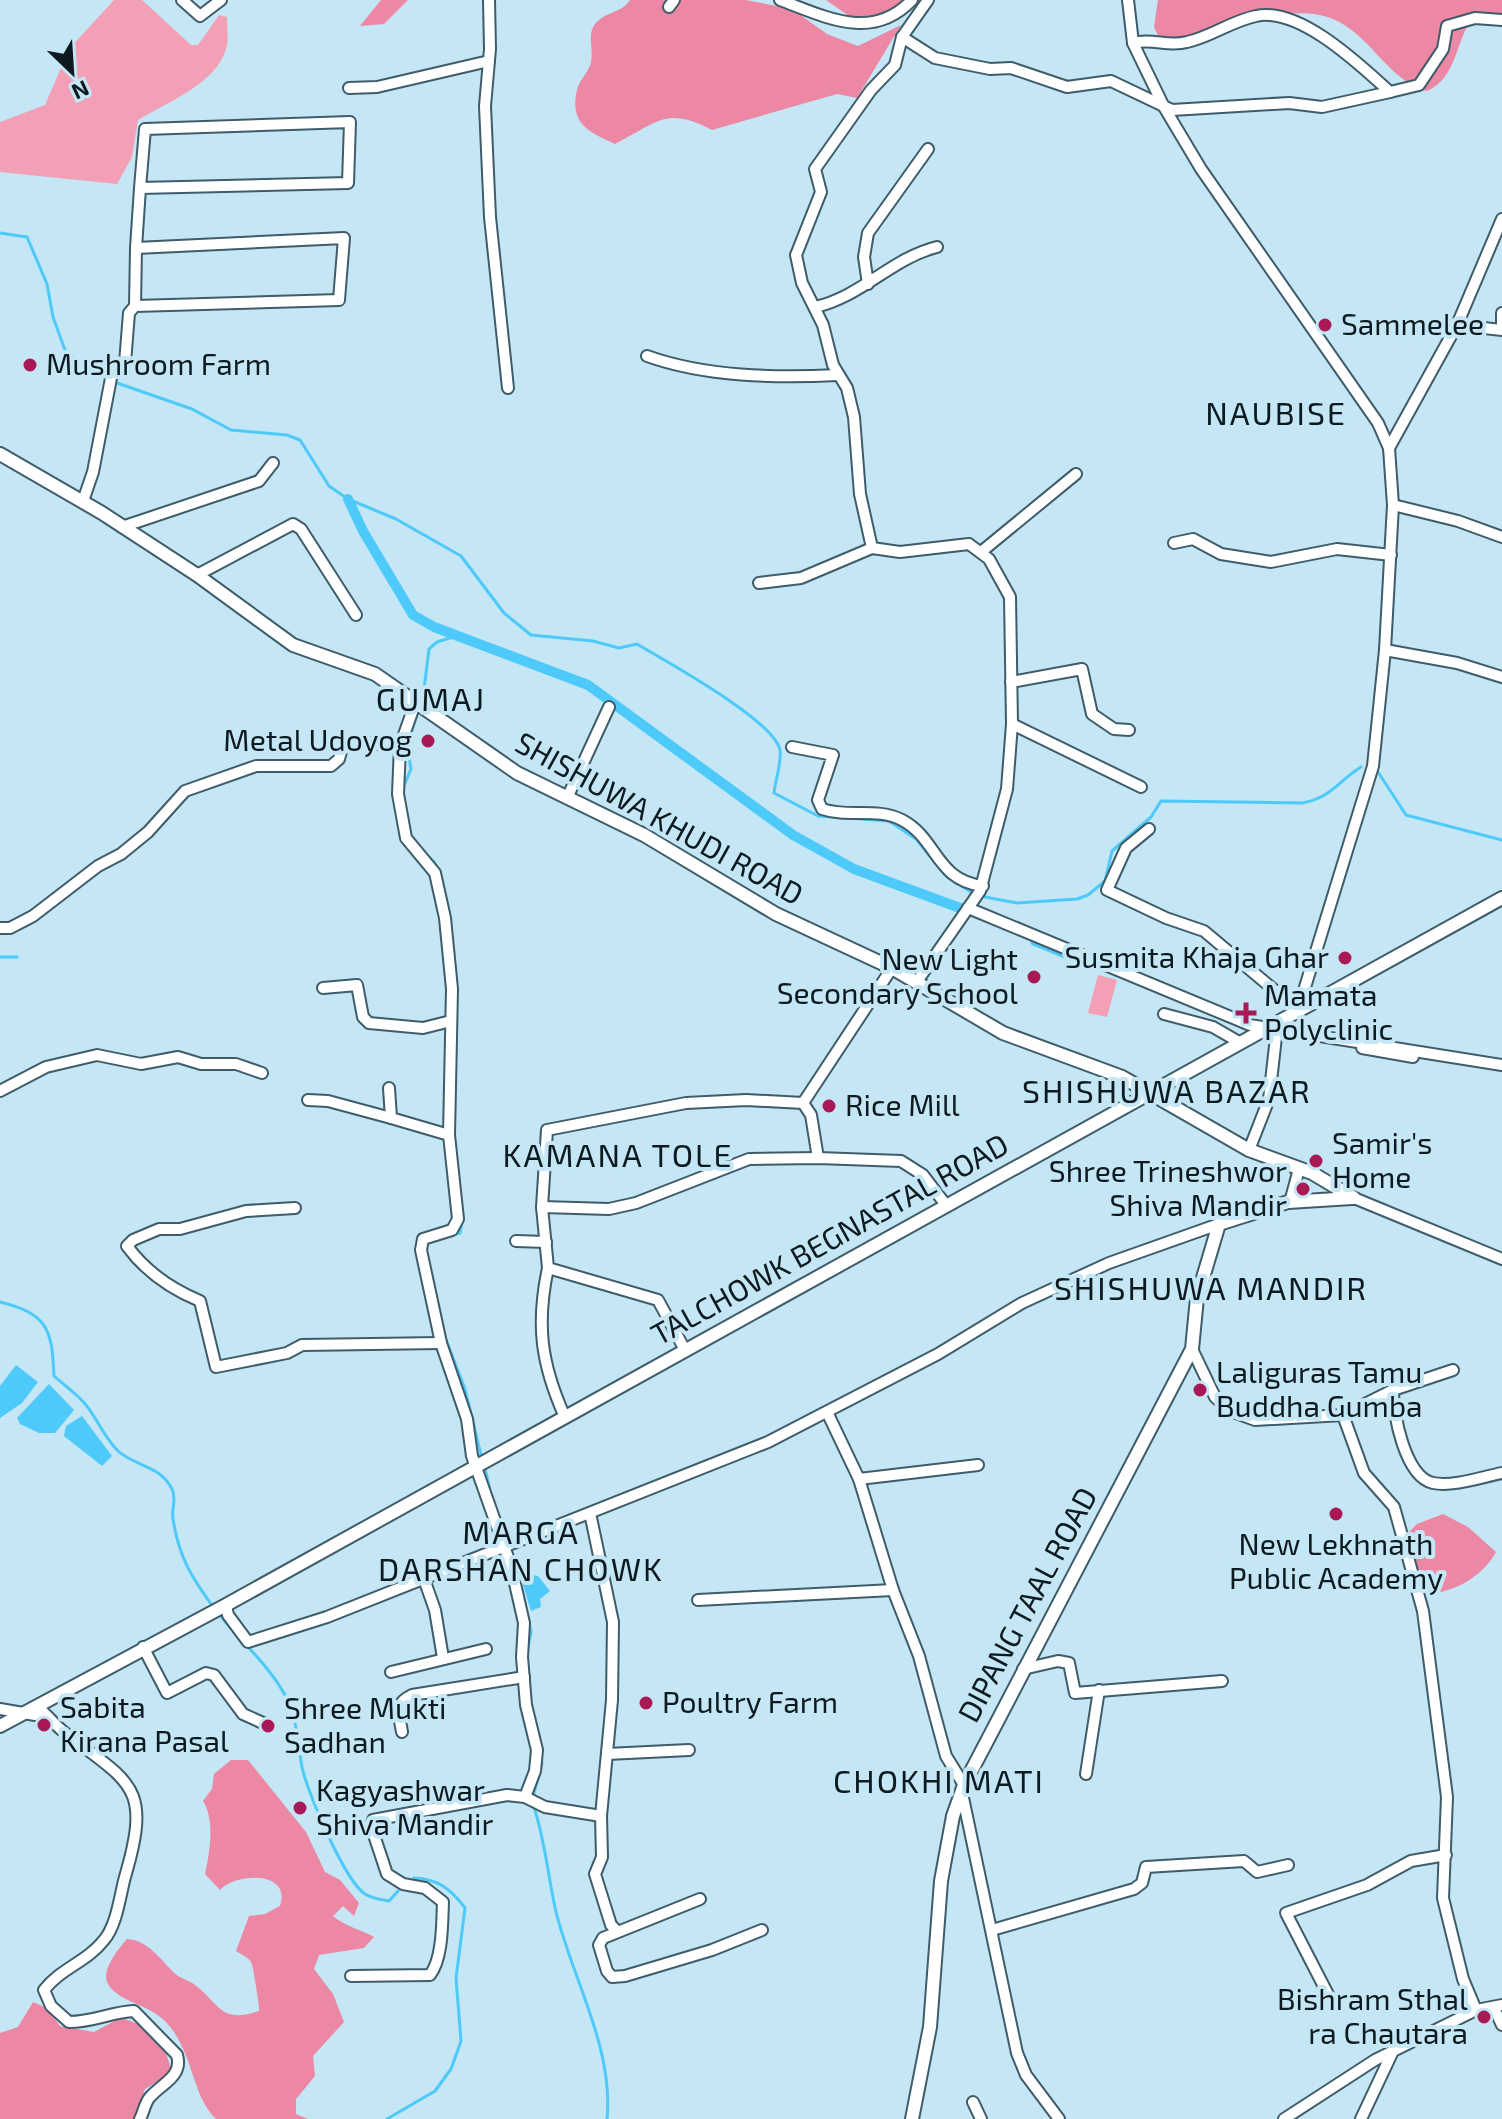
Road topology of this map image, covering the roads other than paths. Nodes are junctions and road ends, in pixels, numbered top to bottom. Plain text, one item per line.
1 (182, 0) edge
2 (221, 0) edge
3 (489, 0) edge
4 (780, 0) edge
5 (912, 0) edge
6 (928, 0) edge
7 (1128, 0) edge
8 (1502, 20) edge
9 (902, 37) junction
10 (1133, 43) junction
11 (489, 61) junction
12 (349, 88) dead end
13 (1390, 92) junction
14 (1164, 107) junction
15 (928, 149) dead end
16 (140, 188) junction
17 (1502, 219) edge
18 (937, 247) dead end
19 (136, 248) junction
20 (868, 284) junction
21 (135, 306) junction
22 (815, 307) junction
23 (1502, 313) edge
24 (1457, 325) junction
25 (1502, 327) edge
26 (647, 356) dead end
27 (838, 375) junction
28 (508, 388) dead end
29 (1389, 448) junction
30 (0, 454) edge
31 (273, 463) dead end
32 (1076, 474) dead end
33 (83, 501) junction
34 (1393, 505) junction
35 (122, 527) junction
36 (1502, 537) edge
37 (1174, 543) dead end
38 (872, 548) junction
39 (981, 552) junction
40 (1391, 555) junction
41 (197, 575) junction
42 (759, 583) dead end
43 (356, 615) dead end
44 (1385, 650) junction
45 (1502, 677) edge
46 (1011, 682) junction
47 (416, 701) junction
48 (609, 707) dead end
49 (1012, 724) junction
50 (1129, 730) dead end
51 (400, 746) junction
52 (792, 747) dead end
53 (1141, 787) dead end
54 (568, 796) junction
55 (1149, 829) dead end
56 (983, 886) junction
57 (1502, 898) edge
58 (968, 908) junction
59 (0, 928) edge
60 (892, 968) junction
61 (916, 983) junction
62 (323, 988) dead end
63 (1298, 1010) junction
64 (1164, 1014) dead end
65 (451, 1021) junction
66 (1261, 1030) junction
67 (1276, 1037) junction
68 (1239, 1042) junction
69 (1502, 1065) edge
70 (1502, 1072) edge
71 (262, 1073) dead end
72 (389, 1088) dead end
73 (0, 1091) edge
74 (1149, 1093) junction
75 (308, 1100) dead end
76 (803, 1103) junction
77 (391, 1118) junction
78 (449, 1135) junction
79 (1249, 1150) junction
80 (818, 1158) junction
81 (1299, 1169) junction
82 (1354, 1198) junction
83 (1290, 1202) junction
84 (946, 1205) junction
85 (542, 1207) junction
86 (295, 1208) dead end
87 (1219, 1224) junction
88 (516, 1241) dead end
89 (546, 1242) junction
90 (1502, 1259) edge
91 (548, 1268) junction
92 (441, 1343) junction
93 (1192, 1349) junction
94 (685, 1350) junction
95 (1453, 1370) dead end
96 (1393, 1390) junction
97 (827, 1412) junction
98 (564, 1415) junction
99 (1343, 1415) junction
100 (978, 1465) dead end
101 (476, 1467) junction
102 (1502, 1473) edge
103 (859, 1479) junction
104 (590, 1513) junction
105 (508, 1544) junction
106 (424, 1579) junction
107 (893, 1590) junction
108 (698, 1600) dead end
109 (226, 1605) junction
110 (143, 1647) junction
111 (486, 1649) dead end
112 (443, 1658) junction
113 (1023, 1669) junction
114 (391, 1672) dead end
115 (524, 1677) junction
116 (1222, 1681) dead end
117 (1099, 1690) junction
118 (0, 1709) edge
119 (22, 1713) junction
120 (263, 1723) dead end
121 (0, 1726) edge
122 (402, 1732) dead end
123 (689, 1750) dead end
124 (607, 1754) junction
125 (1086, 1774) dead end
126 (963, 1789) junction
127 (530, 1800) junction
128 (601, 1816) junction
129 (1446, 1855) junction
130 (1288, 1865) dead end
131 (700, 1899) dead end
132 (616, 1930) junction
133 (762, 1930) dead end
134 (992, 1930) junction
135 (351, 1976) dead end
136 (1334, 2006) dead end
137 (1498, 2006) edge
138 (1476, 2010) junction
139 (1502, 2025) edge
140 (1393, 2051) junction
141 (973, 2102) dead end
142 (140, 2119) edge
143 (912, 2119) edge
144 (981, 2119) edge
145 (1059, 2119) edge
146 (1284, 2119) edge
147 (1361, 2119) edge

1 - 2 street
3 - 11 street
4 - 5 street
6 - 9 street
7 - 10 street
8 - 13 street
9 - 14 street
9 - 22 street
10 - 13 street
10 - 14 street
11 - 12 street
11 - 28 street
13 - 14 street
14 - 29 street
15 - 20 street
16 - 16 street
16 - 19 street
17 - 24 street
18 - 20 street
19 - 21 street
19 - 21 street
20 - 22 street
21 - 33 street
22 - 27 street
23 - 25 street
24 - 25 street
24 - 29 street
26 - 27 street
27 - 38 street
29 - 34 street
30 - 33 main road, SHISHUWA KHUDI ROAD
31 - 35 street
32 - 39 street
33 - 35 main road, SHISHUWA KHUDI ROAD
34 - 36 street
34 - 40 street
35 - 41 main road, SHISHUWA KHUDI ROAD
37 - 40 street
38 - 39 street
38 - 42 street
39 - 46 street
40 - 44 street
41 - 43 street
41 - 47 main road, SHISHUWA KHUDI ROAD
44 - 45 street
44 - 63 street
46 - 49 street
46 - 50 street
47 - 51 street
47 - 54 main road, SHISHUWA KHUDI ROAD
48 - 54 street
49 - 53 street
49 - 56 street
51 - 59 street
51 - 65 street
52 - 56 street
54 - 60 main road, SHISHUWA KHUDI ROAD
55 - 63 street
56 - 58 street
57 - 63 main road, TALCHOWK BEGNASTAL ROAD
58 - 61 street
58 - 66 street
60 - 61 main road, SHISHUWA KHUDI ROAD
60 - 76 street
61 - 74 main road, SHISHUWA KHUDI ROAD
62 - 65 street
63 - 66 main road, TALCHOWK BEGNASTAL ROAD
64 - 68 street
65 - 78 street
66 - 67 street
66 - 68 main road, TALCHOWK BEGNASTAL ROAD
66 - 69 street
67 - 70 street
67 - 79 street
68 - 74 main road, TALCHOWK BEGNASTAL ROAD
71 - 73 street
72 - 77 street
74 - 79 main road, SHISHUWA KHUDI ROAD
74 - 84 main road, TALCHOWK BEGNASTAL ROAD
75 - 77 street
76 - 80 street
76 - 85 street
77 - 78 street
78 - 92 street
79 - 81 main road, SHISHUWA KHUDI ROAD
80 - 84 street
80 - 85 street
81 - 82 main road, SHISHUWA KHUDI ROAD
81 - 83 street
82 - 83 main road
82 - 90 street
83 - 87 main road
84 - 94 main road, TALCHOWK BEGNASTAL ROAD
85 - 89 street
86 - 92 street
87 - 93 main road, DIPANG TAAL ROAD
87 - 97 street
88 - 89 street
89 - 91 street
91 - 94 street
91 - 98 street
92 - 101 street
93 - 99 street
93 - 113 main road, DIPANG TAAL ROAD
94 - 98 main road, TALCHOWK BEGNASTAL ROAD
95 - 96 street
96 - 99 street
96 - 102 street
97 - 103 street
97 - 104 street
98 - 101 main road, TALCHOWK BEGNASTAL ROAD
99 - 129 street
100 - 103 street
101 - 105 street
101 - 109 main road, TALCHOWK BEGNASTAL ROAD
103 - 107 street
104 - 105 street
104 - 124 street
105 - 106 street
105 - 115 street
106 - 109 street
106 - 112 street
107 - 108 street
107 - 126 street
109 - 110 main road, TALCHOWK BEGNASTAL ROAD
110 - 119 main road
110 - 120 street
111 - 112 street
112 - 114 street
113 - 117 street
113 - 126 main road, DIPANG TAAL ROAD
115 - 122 street
115 - 127 street
116 - 117 street
117 - 125 street
118 - 119 street
119 - 121 main road
119 - 142 street
123 - 124 street
124 - 128 street
126 - 134 street
126 - 143 main road, DIPANG TAAL ROAD
127 - 128 street
127 - 135 street
128 - 132 street
129 - 136 street
129 - 138 street
130 - 134 street
131 - 132 street
132 - 133 street
134 - 145 street
137 - 138 street
137 - 139 street
138 - 140 street
140 - 146 street
140 - 147 street
141 - 144 street

